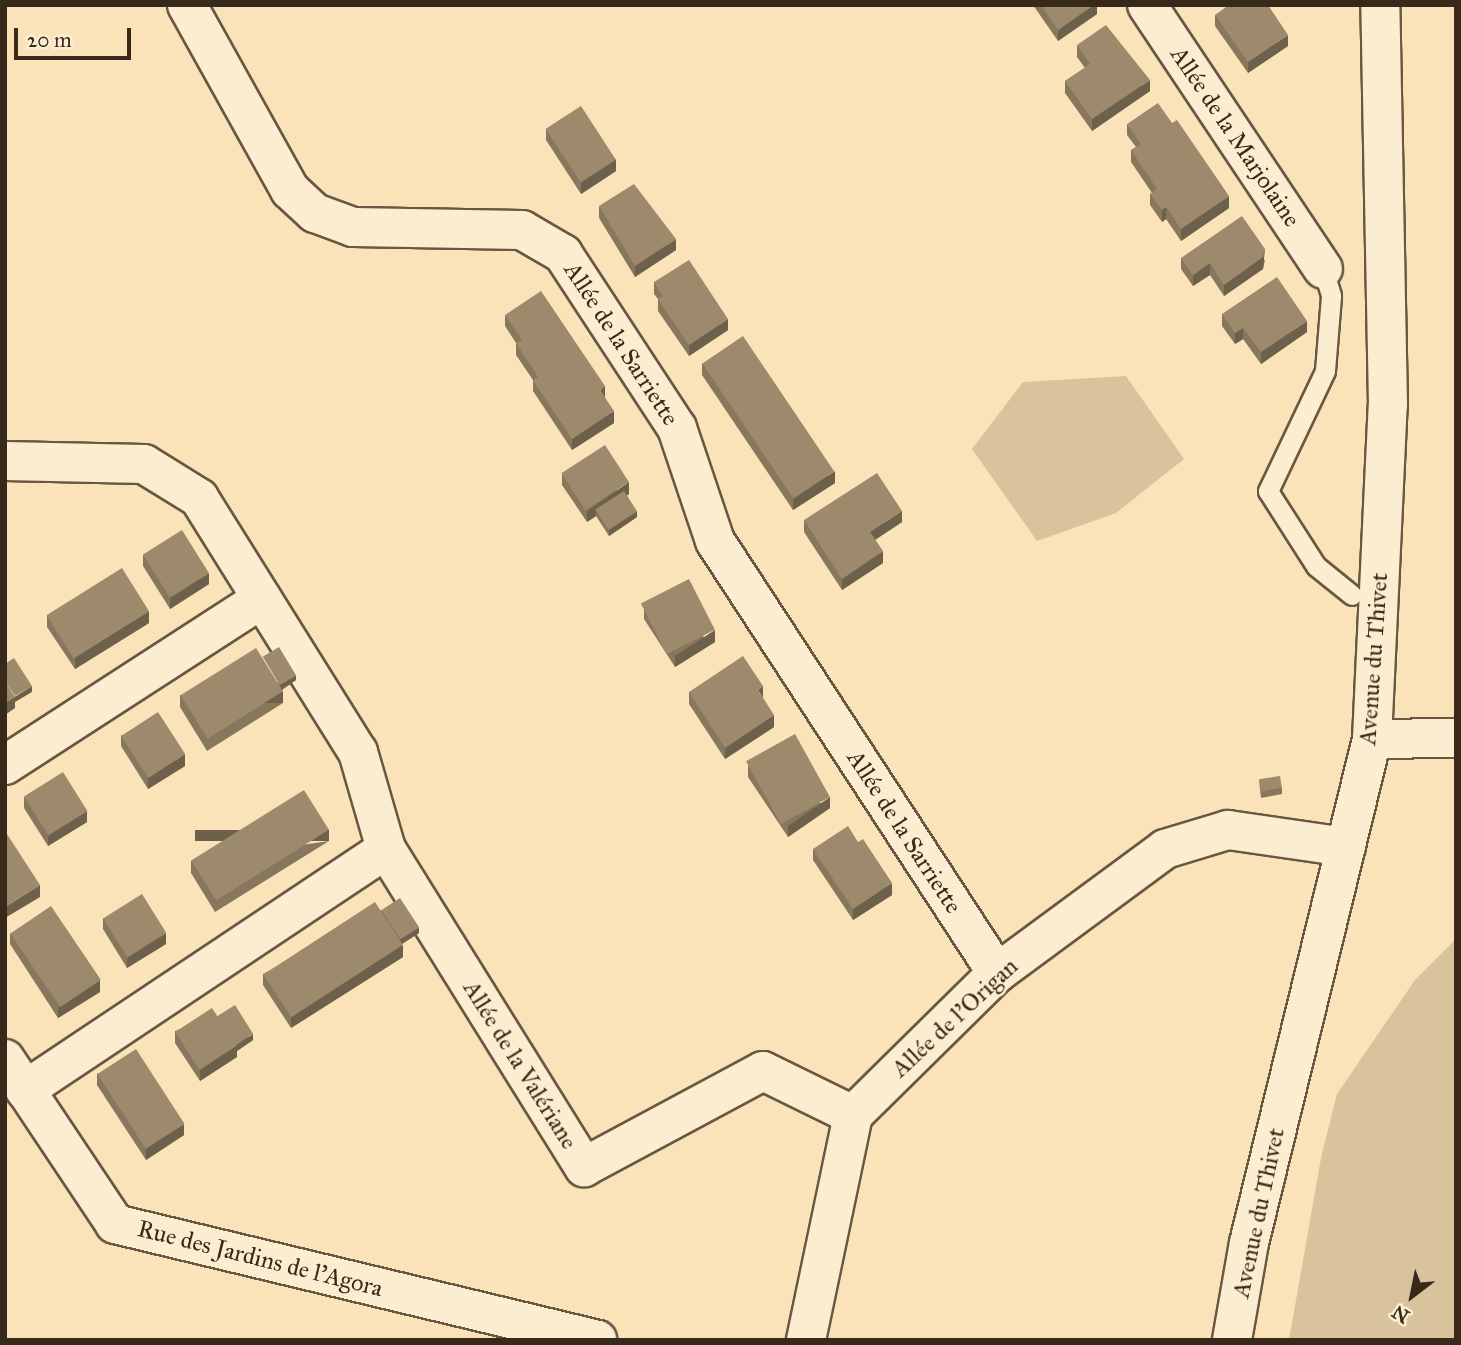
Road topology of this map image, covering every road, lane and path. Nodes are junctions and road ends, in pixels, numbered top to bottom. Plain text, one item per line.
1 (187, 5) edge
2 (1147, 5) edge
3 (1380, 5) edge
4 (1323, 269) joint
5 (5, 461) edge
6 (1352, 595) dead end
7 (262, 599) junction
8 (1372, 738) junction
9 (1456, 738) edge
10 (5, 765) edge
11 (1346, 847) junction
12 (386, 849) junction
13 (997, 973) junction
14 (15, 1074) edge
15 (853, 1115) junction
16 (597, 1340) edge
17 (806, 1340) edge
18 (1232, 1340) edge

1 - 13 street, Allée de la Sarriette
2 - 4 street, Allée de la Marjolaine
3 - 8 street, Avenue du Thivet
4 - 6 lane
5 - 7 street, Allée de la Valériane
7 - 10 street
7 - 12 street, Allée de la Valériane
8 - 9 street
8 - 11 street, Avenue du Thivet
11 - 13 street, Allée de l'Origan
11 - 18 street, Avenue du Thivet
12 - 14 street
12 - 15 street, Allée de la Valériane
13 - 15 street, Allée de l'Origan
14 - 16 street, Rue des Jardins de l'Agora
15 - 17 street

